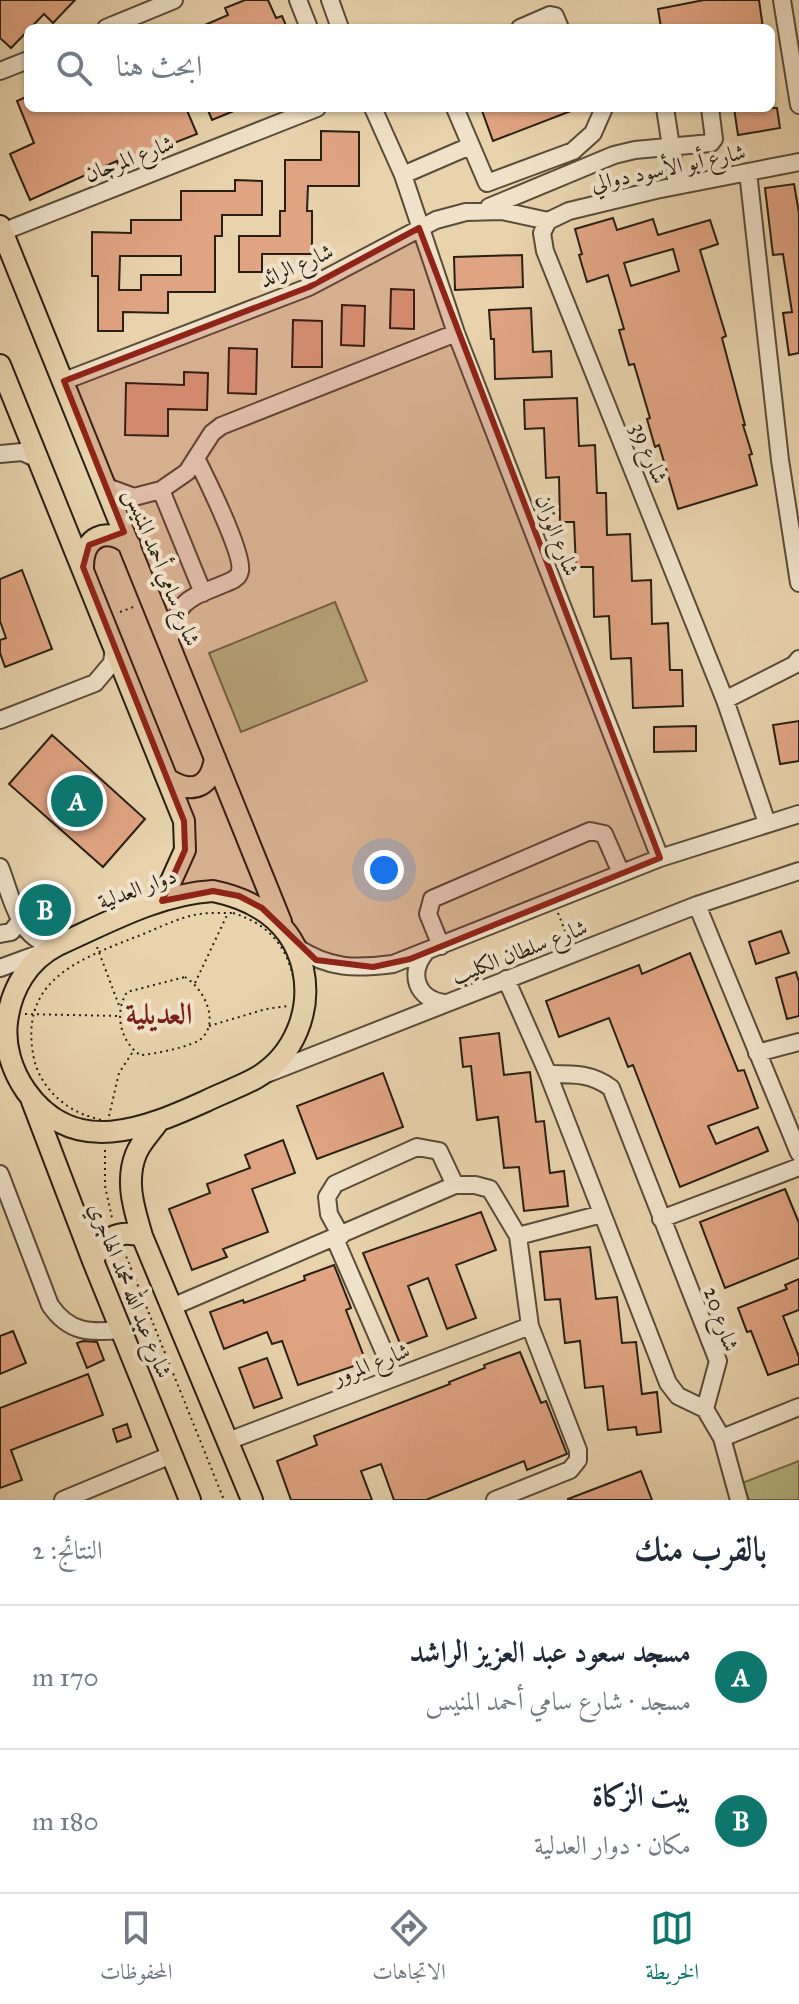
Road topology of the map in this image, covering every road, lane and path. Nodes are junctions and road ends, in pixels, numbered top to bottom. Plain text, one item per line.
1 (174, 0) edge
2 (298, 0) edge
3 (330, 0) edge
4 (782, 0) edge
5 (116, 24) edge
6 (307, 24) edge
7 (339, 24) edge
8 (529, 24) edge
9 (558, 24) edge
10 (795, 45) edge
11 (24, 62) edge
12 (0, 71) edge
13 (799, 105) edge
14 (307, 112) edge
15 (375, 112) edge
16 (457, 112) edge
17 (666, 112) edge
18 (710, 112) edge
19 (598, 113) edge
20 (470, 146) junction
21 (671, 147) junction
22 (799, 162) edge
23 (748, 172) junction
24 (403, 175) junction
25 (487, 183) junction
26 (677, 185) junction
27 (496, 204) junction
28 (480, 211) junction
29 (548, 221) junction
30 (419, 228) junction
31 (1, 229) edge
32 (456, 333) junction
33 (0, 365) edge
34 (64, 381) junction
35 (22, 418) junction
36 (2, 453) edge
37 (38, 459) junction
38 (197, 460) junction
39 (104, 486) junction
40 (161, 490) junction
41 (130, 545) junction
42 (83, 567) junction
43 (799, 583) edge
44 (203, 593) junction
45 (152, 600) junction
46 (103, 618) junction
47 (169, 643) junction
48 (114, 646) junction
49 (799, 659) edge
50 (95, 683) junction
51 (135, 695) junction
52 (725, 700) junction
53 (0, 720) edge
54 (215, 758) junction
55 (169, 780) junction
56 (799, 814) edge
57 (767, 823) junction
58 (660, 858) junction
59 (0, 867) edge
60 (799, 871) edge
61 (621, 873) junction
62 (162, 901) junction
63 (553, 902) junction
64 (230, 904) junction
65 (697, 905) junction
66 (21, 920) junction
67 (282, 926) junction
68 (91, 930) junction
69 (0, 934) edge
70 (296, 947) junction
71 (52, 948) junction
72 (433, 949) junction
73 (99, 952) junction
74 (574, 953) junction
75 (0, 968) edge
76 (506, 979) junction
77 (195, 984) junction
78 (444, 1003) junction
79 (300, 1006) junction
80 (121, 1009) junction
81 (8, 1012) junction
82 (34, 1015) junction
83 (120, 1016) junction
84 (208, 1026) junction
85 (799, 1042) edge
86 (134, 1050) junction
87 (757, 1053) junction
88 (0, 1067) edge
89 (548, 1074) junction
90 (256, 1078) junction
91 (25, 1090) junction
92 (158, 1122) junction
93 (107, 1127) junction
94 (799, 1153) edge
95 (799, 1167) edge
96 (0, 1174) edge
97 (455, 1185) junction
98 (602, 1214) junction
99 (661, 1219) junction
100 (117, 1234) junction
101 (142, 1236) junction
102 (518, 1236) junction
103 (338, 1237) junction
104 (93, 1261) junction
105 (172, 1307) junction
106 (530, 1326) junction
107 (121, 1330) junction
108 (395, 1377) junction
109 (799, 1407) edge
110 (705, 1409) junction
111 (722, 1438) junction
112 (228, 1441) junction
113 (171, 1455) junction
114 (63, 1500) edge
115 (190, 1500) edge
116 (224, 1500) edge
117 (252, 1500) edge
118 (495, 1500) edge
119 (739, 1500) edge

1 - 5 street
2 - 6 street
3 - 7 street
4 - 10 street
8 - 9 street
10 - 13 street
11 - 12 street
14 - 31 street, شارع المرجان
15 - 24 street
16 - 20 street
17 - 21 street
18 - 21 street
19 - 25 street
20 - 24 street
20 - 25 street
21 - 26 street
21 - 27 street
22 - 23 street, شارع أبو الأسود دوالي
23 - 26 street, شارع أبو الأسود دوالي
23 - 43 street
24 - 30 street
25 - 27 street
26 - 29 street, شارع أبو الأسود دوالي
27 - 28 street
28 - 29 street, شارع الرائد
28 - 30 street, شارع الرائد
29 - 52 street, شارع 39
30 - 32 street, شارع الوزان
30 - 34 street, شارع الرائد
31 - 34 main road, شارع سامي أحمد المنيس
32 - 38 street
32 - 58 street, شارع الوزان
33 - 35 main road
34 - 39 main road, شارع سامي أحمد المنيس
35 - 36 street
35 - 37 main road
36 - 37 street
37 - 42 main road
38 - 40 street
38 - 44 street
39 - 40 street
39 - 41 main road, شارع سامي أحمد المنيس
40 - 44 street
41 - 42 main road
41 - 45 main road, شارع سامي أحمد المنيس
42 - 46 main road
44 - 47 street
45 - 46 path
45 - 47 main road, شارع سامي أحمد المنيس
46 - 48 main road
47 - 54 main road, شارع سامي أحمد المنيس
48 - 50 street
48 - 51 main road
49 - 52 street
50 - 51 street
50 - 53 street
51 - 55 main road
52 - 57 street, شارع 39
54 - 55 main road
54 - 67 main road, شارع سامي أحمد المنيس
55 - 62 main road
56 - 57 street, شارع سلطان الكليب
57 - 58 street, شارع سلطان الكليب
58 - 61 street, شارع سلطان الكليب
59 - 66 street
60 - 65 street, شارع سلطان الكليب
61 - 63 street, شارع سلطان الكليب
61 - 72 street
62 - 64 main road, دوار العدلية
62 - 68 main road, دوار العدلية
63 - 72 street, شارع سلطان الكليب
63 - 74 path
64 - 67 main road, دوار العدلية
64 - 73 path
64 - 77 path
64 - 79 path
65 - 74 street, شارع سلطان الكليب
65 - 87 street
66 - 69 street
66 - 71 street
67 - 70 main road, دوار العدلية
68 - 71 main road, دوار العدلية
68 - 73 path
70 - 72 street, شارع سلطان الكليب
70 - 79 main road, دوار العدلية
71 - 75 street
71 - 81 main road, دوار العدلية
72 - 78 street
73 - 80 path
73 - 82 path
74 - 76 street, شارع سلطان الكليب
76 - 78 street, شارع سلطان الكليب
76 - 89 street
77 - 80 path
77 - 84 path
78 - 90 street, شارع سلطان الكليب
79 - 84 path
79 - 90 main road, دوار العدلية
79 - 93 path
80 - 83 path
81 - 82 path
81 - 91 main road, دوار العدلية
82 - 83 path
82 - 93 path
83 - 86 path
84 - 86 path
85 - 87 street
86 - 93 path
87 - 94 street
88 - 91 street
89 - 98 street
89 - 99 street, شارع 20
90 - 92 main road, دوار العدلية
91 - 93 main road, دوار العدلية
91 - 104 main road, شارع عبد الله محمد الهاجري
92 - 93 main road, دوار العدلية
92 - 101 main road, شارع عبد الله محمد الهاجري
93 - 100 path
95 - 99 street
96 - 107 street
97 - 102 street
97 - 103 street
97 - 103 street
98 - 102 street
98 - 110 street
99 - 110 street, شارع 20
100 - 101 main road
100 - 104 main road
100 - 116 path
101 - 105 main road, شارع عبد الله محمد الهاجري
102 - 106 street
103 - 105 street
103 - 108 street
104 - 107 main road, شارع عبد الله محمد الهاجري
105 - 112 main road, شارع عبد الله محمد الهاجري
106 - 108 street, شارع المرور
106 - 118 street
107 - 113 main road, شارع عبد الله محمد الهاجري
108 - 112 street, شارع المرور
109 - 111 street
110 - 111 street
111 - 119 street
112 - 117 main road, شارع عبد الله محمد الهاجري
113 - 114 street
113 - 115 main road, شارع عبد الله محمد الهاجري

